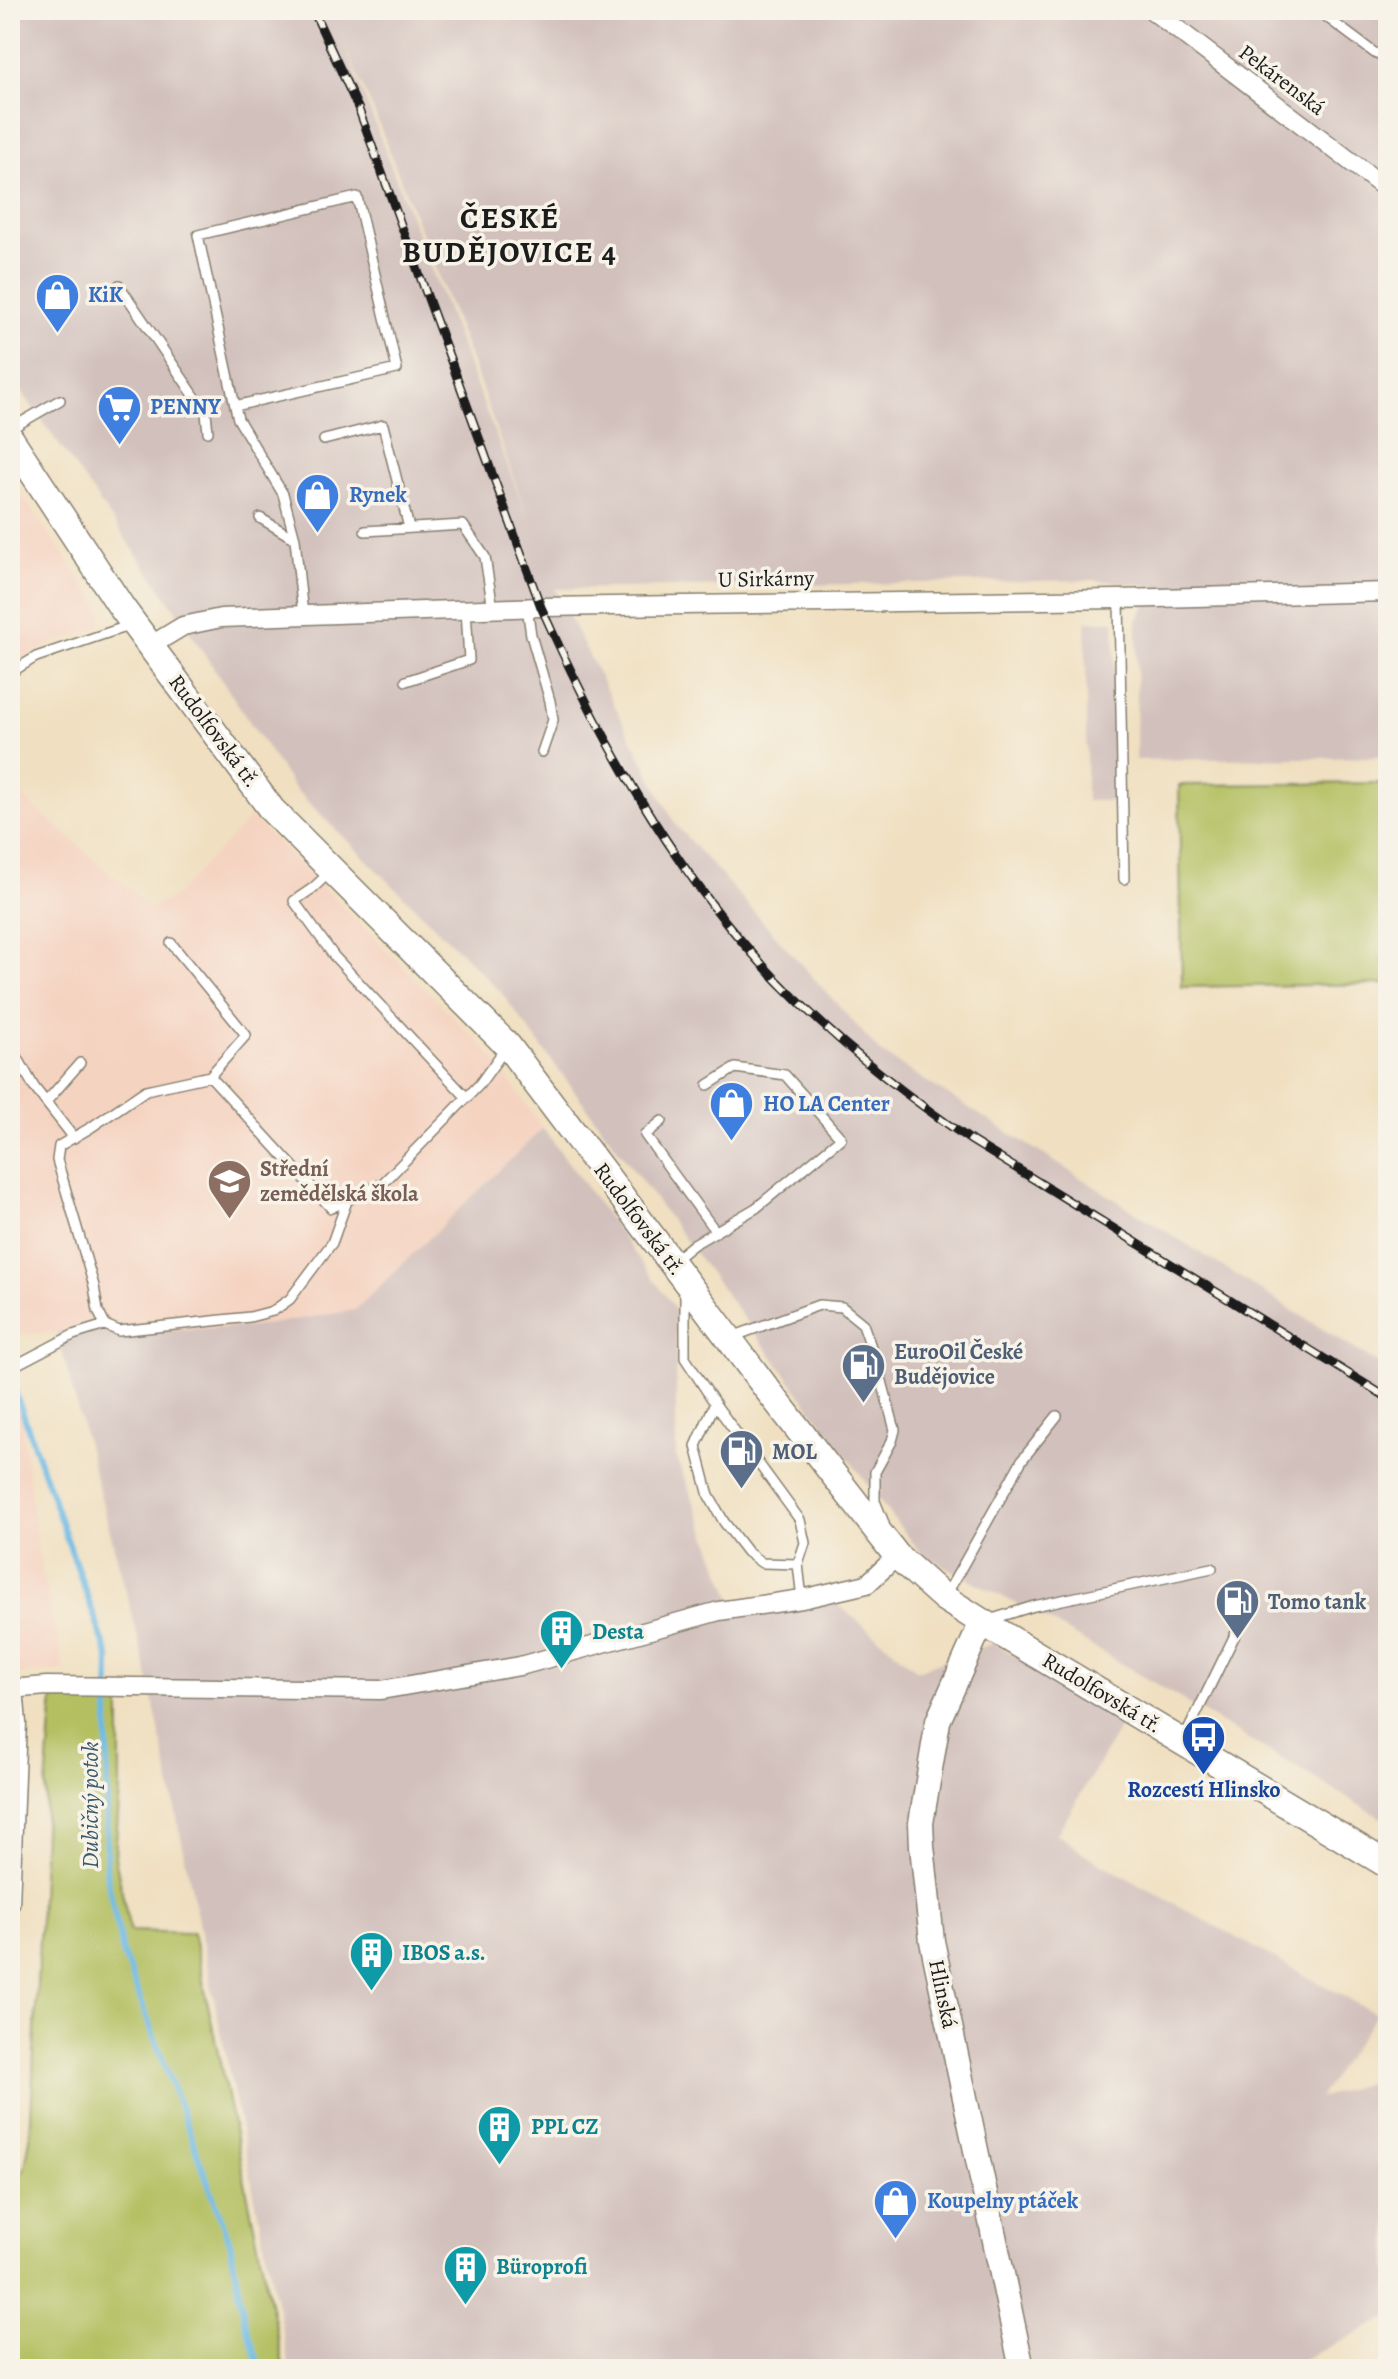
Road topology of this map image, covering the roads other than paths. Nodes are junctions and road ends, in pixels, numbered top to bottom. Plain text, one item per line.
1 (1152, 10) edge
2 (1317, 10) edge
3 (1388, 55) edge
4 (1387, 187) edge
5 (119, 285) dead end
6 (60, 400) dead end
7 (235, 406) junction
8 (10, 429) edge
9 (208, 432) dead end
10 (10, 438) edge
11 (324, 440) dead end
12 (260, 518) dead end
13 (409, 528) junction
14 (365, 531) dead end
15 (295, 539) junction
16 (1388, 592) edge
17 (1119, 599) junction
18 (527, 607) junction
19 (466, 609) junction
20 (493, 609) junction
21 (303, 615) junction
22 (134, 624) junction
23 (150, 646) junction
24 (10, 673) edge
25 (406, 681) dead end
26 (542, 752) dead end
27 (331, 870) junction
28 (1124, 879) dead end
29 (171, 943) dead end
30 (10, 1044) edge
31 (508, 1046) junction
32 (80, 1063) dead end
33 (210, 1076) junction
34 (708, 1085) dead end
35 (467, 1098) junction
36 (46, 1102) junction
37 (662, 1121) dead end
38 (74, 1138) junction
39 (347, 1201) junction
40 (716, 1232) junction
41 (678, 1271) junction
42 (105, 1325) junction
43 (729, 1339) junction
44 (14, 1366) edge
45 (715, 1403) junction
46 (1057, 1416) dead end
47 (897, 1556) junction
48 (798, 1564) junction
49 (1212, 1568) dead end
50 (1254, 1596) dead end
51 (944, 1598) junction
52 (802, 1599) junction
53 (982, 1622) junction
54 (12, 1689) edge
55 (1183, 1742) junction
56 (1388, 1865) edge
57 (10, 1904) edge
58 (1022, 2369) edge

1 - 4 street, Pekárenská
2 - 3 lane
5 - 9 lane
6 - 8 lane
7 - 7 lane
7 - 15 lane
10 - 22 main road, Rudolfovská tř.
11 - 13 lane
12 - 15 lane
13 - 14 lane
13 - 20 lane
15 - 21 lane
16 - 17 street, U Sirkárny
17 - 18 street, U Sirkárny
17 - 28 lane
18 - 20 street, U Sirkárny
18 - 26 lane
19 - 20 street, U Sirkárny
19 - 21 street, U Sirkárny
19 - 25 lane
21 - 23 street, U Sirkárny
22 - 23 main road, Rudolfovská tř.
22 - 24 lane
23 - 27 main road, Rudolfovská tř.
27 - 31 main road, Rudolfovská tř.
27 - 35 lane
29 - 33 lane
30 - 36 lane
31 - 35 lane
31 - 41 main road, Rudolfovská tř.
32 - 36 lane
33 - 38 lane
33 - 39 lane
34 - 40 lane
35 - 39 lane
36 - 38 lane
37 - 40 lane
38 - 42 lane
39 - 42 lane
40 - 41 lane
41 - 43 main road, Rudolfovská tř.
41 - 45 lane
42 - 44 lane
43 - 47 main road, Rudolfovská tř.
43 - 47 lane
45 - 48 lane
45 - 48 lane
46 - 51 lane
47 - 51 main road, Rudolfovská tř.
47 - 52 street
48 - 52 lane
49 - 53 lane
50 - 55 lane
51 - 53 main road, Rudolfovská tř.
52 - 54 street
53 - 55 main road, Rudolfovská tř.
53 - 58 street, Hlinská
54 - 57 street
55 - 56 main road, Rudolfovská tř.

